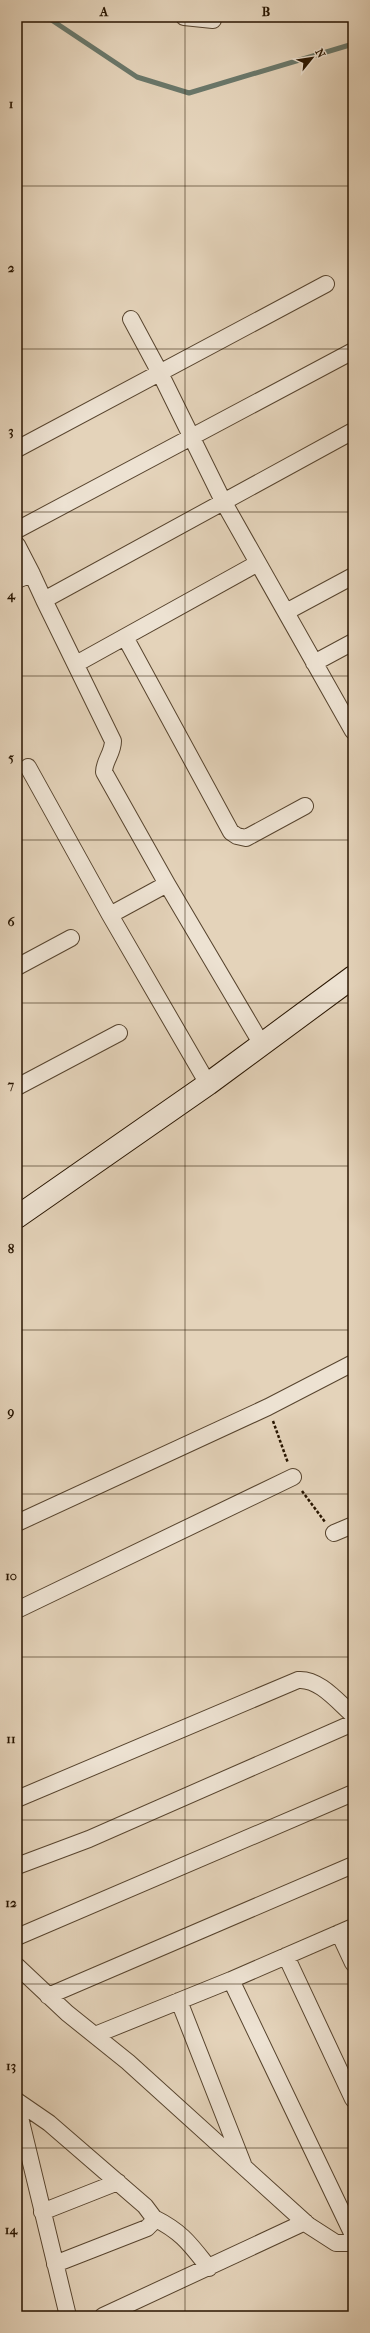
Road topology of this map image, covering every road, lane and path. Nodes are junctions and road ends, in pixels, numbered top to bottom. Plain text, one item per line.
1 (184, 17) edge
2 (212, 20) dead end
3 (326, 284) dead end
4 (131, 319) dead end
5 (353, 351) edge
6 (160, 373) junction
7 (353, 431) edge
8 (190, 438) junction
9 (17, 449) edge
10 (223, 501) junction
11 (17, 530) edge
12 (17, 544) edge
13 (258, 563) junction
14 (32, 574) junction
15 (353, 576) edge
16 (17, 580) edge
17 (44, 600) junction
18 (286, 612) junction
19 (125, 637) junction
20 (353, 642) edge
21 (314, 663) junction
22 (76, 664) junction
23 (348, 709) edge
24 (353, 730) edge
25 (28, 767) dead end
26 (305, 806) dead end
27 (167, 884) junction
28 (110, 915) junction
29 (71, 938) dead end
30 (17, 967) edge
31 (353, 977) edge
32 (119, 1033) dead end
33 (261, 1043) junction
34 (208, 1084) junction
35 (17, 1087) edge
36 (17, 1217) edge
37 (353, 1363) edge
38 (293, 1477) dead end
39 (17, 1523) edge
40 (353, 1525) edge
41 (334, 1533) dead end
42 (17, 1610) edge
43 (353, 1715) edge
44 (353, 1724) edge
45 (353, 1793) edge
46 (17, 1799) edge
47 (353, 1865) edge
48 (17, 1866) edge
49 (346, 1930) edge
50 (17, 1937) edge
51 (286, 1956) junction
52 (353, 1963) edge
53 (17, 1966) edge
54 (231, 1980) junction
55 (48, 1996) junction
56 (179, 2001) junction
57 (95, 2035) junction
58 (353, 2099) edge
59 (17, 2101) edge
60 (17, 2105) edge
61 (245, 2168) junction
62 (118, 2182) junction
63 (42, 2212) junction
64 (154, 2218) junction
65 (304, 2222) junction
66 (353, 2235) edge
67 (353, 2243) edge
68 (55, 2264) junction
69 (209, 2268) junction
70 (68, 2316) edge
71 (103, 2316) edge

1 - 2 street
3 - 6 street
4 - 6 street
5 - 8 street
6 - 8 street
6 - 9 street
7 - 10 street
8 - 10 street
8 - 11 street
10 - 13 street
10 - 17 street
12 - 14 street
13 - 18 street
13 - 19 street
14 - 16 street
14 - 17 street
15 - 18 street
17 - 22 street
18 - 21 street
19 - 22 street
19 - 26 street
20 - 21 street
21 - 23 street
22 - 27 street
23 - 24 street
25 - 28 street
27 - 28 street
27 - 33 street
28 - 34 street
29 - 30 street
31 - 33 street
32 - 35 street
33 - 34 street
34 - 36 street
37 - 39 street
38 - 42 street
40 - 41 street
43 - 46 street
44 - 48 street
45 - 50 street
47 - 55 street
49 - 51 street
49 - 52 street
51 - 54 street
51 - 58 street
53 - 55 street
54 - 56 street
54 - 66 street
55 - 57 street
56 - 57 street
56 - 61 street
57 - 61 street
59 - 62 street
60 - 63 street
61 - 65 street
62 - 63 street
62 - 64 street
63 - 68 street
64 - 68 street
64 - 69 street
65 - 67 street
65 - 69 street
68 - 70 street
69 - 71 street

